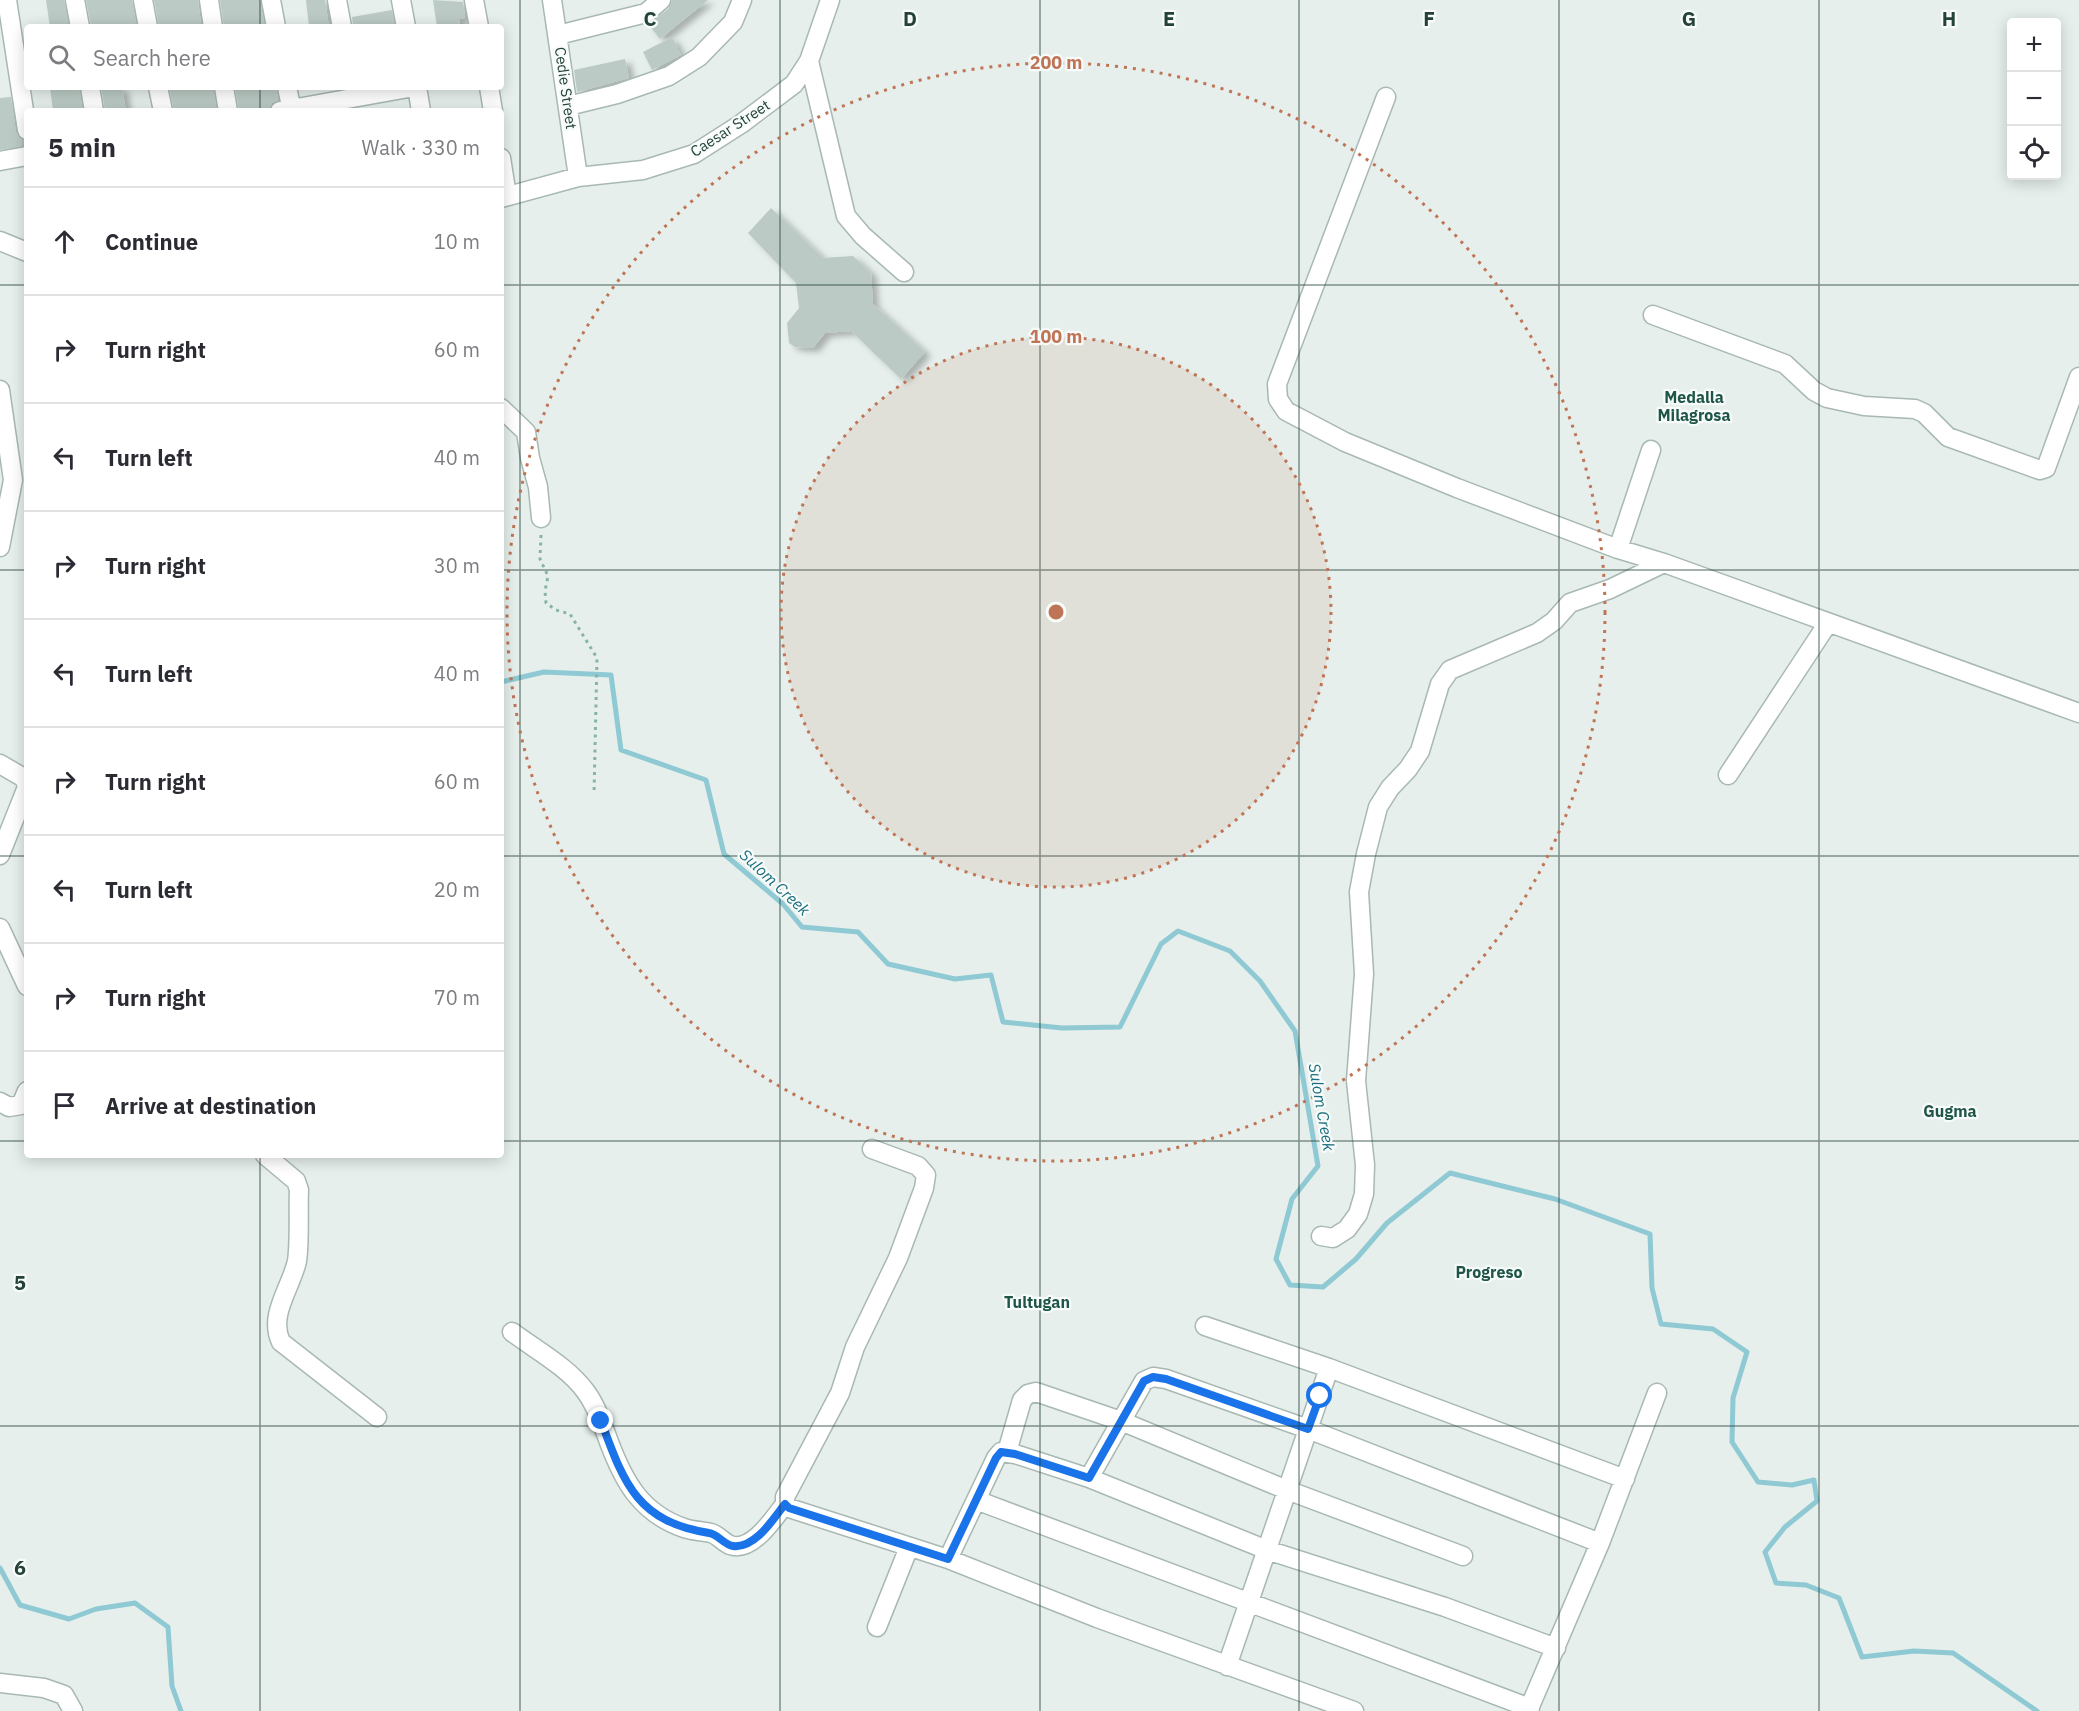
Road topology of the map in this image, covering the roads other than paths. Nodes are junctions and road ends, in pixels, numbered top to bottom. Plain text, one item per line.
1 (7, 0) edge
2 (75, 0) edge
3 (143, 0) edge
4 (208, 0) edge
5 (271, 0) edge
6 (337, 0) edge
7 (401, 0) edge
8 (474, 0) edge
9 (552, 0) edge
10 (661, 0) edge
11 (742, 0) edge
12 (830, 0) edge
13 (79, 24) edge
14 (147, 24) edge
15 (212, 24) edge
16 (275, 24) edge
17 (341, 24) edge
18 (405, 24) edge
19 (478, 24) edge
20 (558, 35) junction
21 (809, 61) junction
22 (90, 90) edge
23 (159, 90) edge
24 (224, 90) edge
25 (287, 90) edge
26 (400, 90) edge
27 (417, 90) edge
28 (490, 90) edge
29 (1386, 97) dead end
30 (354, 99) edge
31 (568, 106) junction
32 (94, 108) edge
33 (162, 108) edge
34 (228, 108) edge
35 (288, 108) edge
36 (300, 108) edge
37 (420, 108) edge
38 (492, 108) edge
39 (24, 110) edge
40 (24, 157) edge
41 (0, 161) edge
42 (578, 177) junction
43 (504, 197) edge
44 (0, 241) edge
45 (24, 251) edge
46 (904, 272) dead end
47 (1653, 315) dead end
48 (2079, 377) edge
49 (0, 390) edge
50 (504, 411) edge
51 (1651, 450) dead end
52 (541, 518) road end
53 (0, 547) edge
54 (1618, 549) junction
55 (1664, 563) junction
56 (1828, 623) junction
57 (2079, 713) edge
58 (0, 764) edge
59 (1728, 775) dead end
60 (24, 778) edge
61 (24, 795) edge
62 (0, 855) edge
63 (0, 928) edge
64 (24, 980) edge
65 (24, 1098) edge
66 (0, 1102) edge
67 (872, 1149) dead end
68 (269, 1158) edge
69 (1321, 1236) dead end
70 (1205, 1326) dead end
71 (512, 1332) dead end
72 (1329, 1368) junction
73 (1657, 1393) dead end
74 (377, 1417) dead end
75 (1121, 1421) junction
76 (1308, 1429) junction
77 (1007, 1452) junction
78 (1089, 1478) junction
79 (1625, 1479) junction
80 (1287, 1490) junction
81 (976, 1500) junction
82 (785, 1504) junction
83 (1600, 1543) junction
84 (909, 1547) junction
85 (1267, 1550) junction
86 (1463, 1556) dead end
87 (948, 1559) junction
88 (1249, 1601) junction
89 (877, 1627) dead end
90 (1556, 1648) junction
91 (1227, 1666) junction
92 (0, 1683) edge
93 (1529, 1709) edge
94 (73, 1711) edge
95 (1354, 1711) edge

1 - 39 street
2 - 13 street
3 - 14 street
4 - 15 street
5 - 16 street
6 - 17 street
7 - 18 street
8 - 19 street
9 - 20 street, Cedie Street
10 - 20 street
11 - 31 street
12 - 21 street, Caesar Street
20 - 31 street, Cedie Street
21 - 42 street, Caesar Street
21 - 46 street
22 - 32 street
23 - 33 street
24 - 34 street
25 - 35 street
26 - 30 street
27 - 37 street
28 - 38 street
29 - 54 street
30 - 36 street
31 - 42 street, Cedie Street
40 - 41 street
42 - 43 street, Caesar Street
44 - 45 street
47 - 48 street
49 - 53 street
50 - 52 street
51 - 54 street
54 - 55 street
55 - 56 street
55 - 69 street
56 - 57 street
56 - 59 street
58 - 60 street
61 - 62 street
63 - 64 street
65 - 66 street
67 - 82 street
68 - 74 street
70 - 72 street
71 - 82 street
72 - 76 street
72 - 79 street
73 - 79 street
75 - 76 street
75 - 77 street
75 - 78 street
75 - 80 street
76 - 80 street
76 - 83 street
77 - 78 street
77 - 81 street
78 - 85 street
79 - 83 street
80 - 85 street
80 - 86 street
81 - 87 street
81 - 88 street
82 - 84 street
83 - 90 street
84 - 87 street
84 - 89 street
85 - 88 street
85 - 90 street
87 - 91 street
88 - 91 street
88 - 93 street
90 - 93 street
91 - 95 street
92 - 94 street

